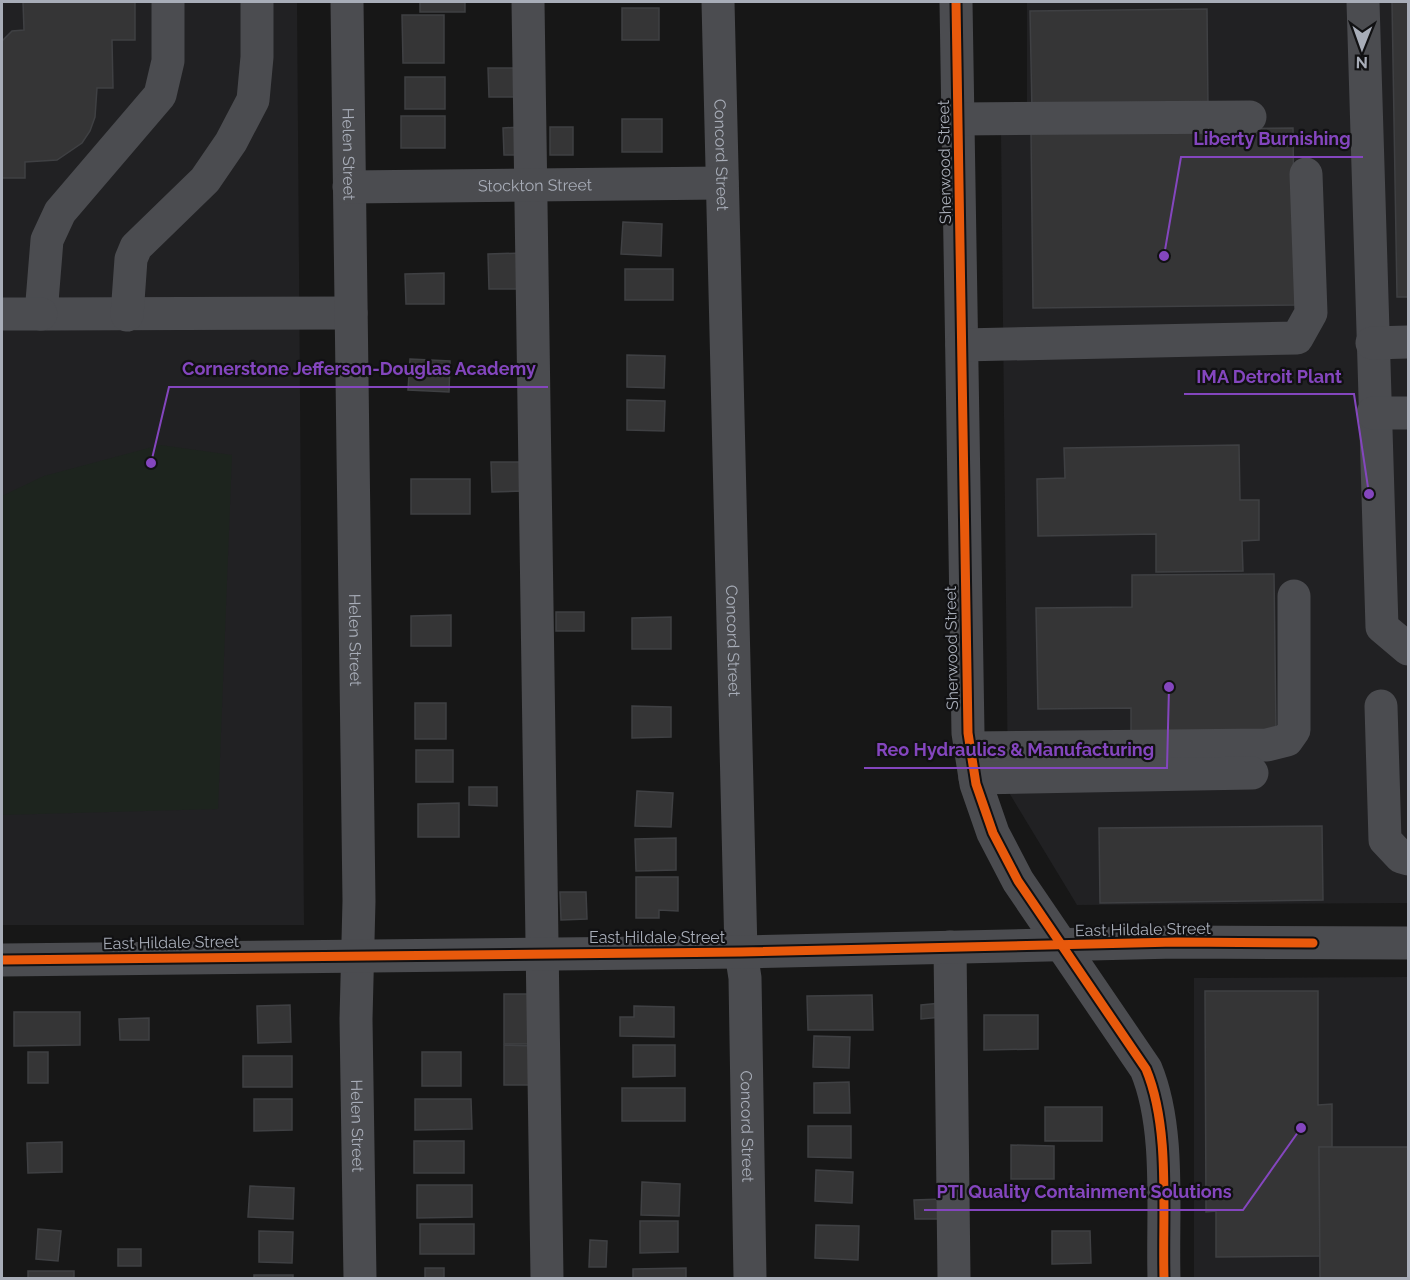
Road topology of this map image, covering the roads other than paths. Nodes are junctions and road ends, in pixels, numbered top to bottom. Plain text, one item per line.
1 (168, 2) edge
2 (257, 2) edge
3 (347, 2) edge
4 (528, 2) edge
5 (718, 2) edge
6 (956, 2) edge
7 (1363, 2) edge
8 (1250, 117) dead end
9 (958, 119) junction
10 (1306, 174) dead end
11 (722, 183) junction
12 (532, 185) junction
13 (349, 187) junction
14 (351, 313) junction
15 (2, 314) edge
16 (41, 314) junction
17 (127, 315) junction
18 (1408, 342) edge
19 (1372, 343) junction
20 (962, 345) junction
21 (1373, 413) junction
22 (1408, 413) edge
23 (1294, 596) dead end
24 (1408, 649) edge
25 (1381, 706) dead end
26 (973, 763) junction
27 (1252, 773) dead end
28 (1408, 860) edge
29 (1408, 943) edge
30 (1062, 945) junction
31 (950, 947) junction
32 (741, 952) junction
33 (541, 953) junction
34 (358, 954) junction
35 (2, 960) edge
36 (360, 1278) edge
37 (547, 1278) edge
38 (750, 1278) edge
39 (954, 1278) edge
40 (1164, 1278) edge

1 - 16 street
2 - 17 street
3 - 13 street, Helen Street
4 - 12 street
5 - 11 street, Concord Street
6 - 9 street, Sherwood Street
7 - 19 street
8 - 9 street
9 - 20 street, Sherwood Street
10 - 20 street
11 - 12 street, Stockton Street
11 - 32 street, Concord Street
12 - 13 street, Stockton Street
12 - 33 street
13 - 14 street, Helen Street
14 - 17 street
14 - 34 street, Helen Street
15 - 16 street
16 - 17 street
18 - 19 street
19 - 21 street
20 - 26 street, Sherwood Street
21 - 22 street
21 - 24 street
23 - 26 street
25 - 28 street
26 - 27 street
26 - 30 street, Sherwood Street
29 - 30 street, East Hildale Street
30 - 31 street, East Hildale Street
30 - 40 street, Sherwood Street
31 - 32 street, East Hildale Street
31 - 39 street
32 - 33 street, East Hildale Street
32 - 38 street, Concord Street
33 - 34 street, East Hildale Street
33 - 37 street
34 - 35 street, East Hildale Street
34 - 36 street, Helen Street

